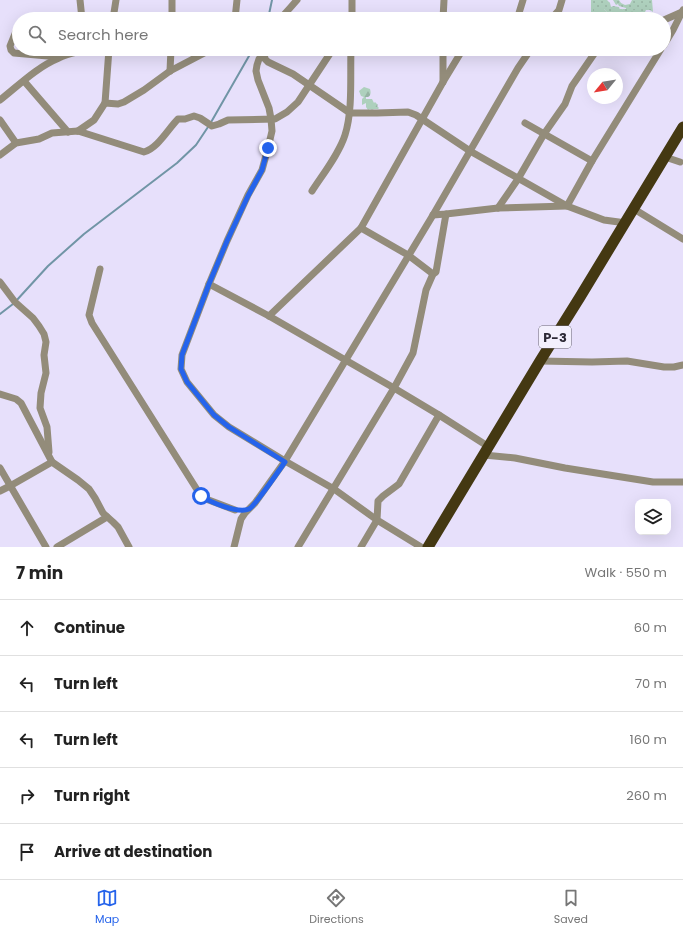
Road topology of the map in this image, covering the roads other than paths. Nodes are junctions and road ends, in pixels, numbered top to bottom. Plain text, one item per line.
1 (80, 0) edge
2 (116, 0) edge
3 (172, 0) edge
4 (237, 0) edge
5 (297, 0) edge
6 (352, 0) edge
7 (444, 0) edge
8 (523, 0) edge
9 (562, 0) edge
10 (683, 11) edge
11 (81, 12) edge
12 (114, 12) edge
13 (172, 12) edge
14 (236, 12) edge
15 (286, 12) edge
16 (352, 12) edge
17 (444, 12) edge
18 (519, 12) edge
19 (557, 12) edge
20 (671, 17) edge
21 (671, 33) edge
22 (12, 41) edge
23 (12, 52) edge
24 (48, 56) edge
25 (63, 56) edge
26 (108, 56) edge
27 (171, 56) edge
28 (199, 56) edge
29 (262, 56) edge
30 (265, 56) edge
31 (328, 56) edge
32 (351, 56) edge
33 (443, 56) edge
34 (459, 56) edge
35 (526, 56) edge
36 (593, 56) edge
37 (655, 56) edge
38 (59, 57) junction
39 (170, 71) junction
40 (24, 81) junction
41 (443, 82) junction
42 (308, 85) junction
43 (0, 100) edge
44 (105, 103) junction
45 (350, 112) junction
46 (271, 119) junction
47 (423, 119) junction
48 (0, 120) edge
49 (525, 123) dead end
50 (683, 127) edge
51 (78, 131) junction
52 (68, 132) junction
53 (544, 134) junction
54 (16, 143) junction
55 (470, 151) junction
56 (0, 155) edge
57 (665, 157) junction
58 (592, 161) junction
59 (680, 162) dead end
60 (518, 179) junction
61 (312, 191) dead end
62 (567, 206) junction
63 (498, 208) junction
64 (634, 209) junction
65 (446, 214) junction
66 (433, 215) junction
67 (626, 223) junction
68 (360, 228) junction
69 (683, 239) edge
70 (408, 255) junction
71 (100, 269) dead end
72 (433, 274) junction
73 (0, 282) edge
74 (209, 284) junction
75 (269, 316) junction
76 (345, 361) junction
77 (540, 361) junction
78 (683, 365) edge
79 (394, 388) junction
80 (0, 394) edge
81 (439, 415) junction
82 (486, 451) junction
83 (48, 454) junction
84 (52, 462) junction
85 (285, 462) junction
86 (0, 468) edge
87 (683, 482) edge
88 (10, 486) junction
89 (334, 489) junction
90 (0, 491) edge
91 (249, 509) junction
92 (235, 510) junction
93 (107, 517) junction
94 (241, 519) junction
95 (377, 520) junction
96 (46, 547) edge
97 (57, 547) edge
98 (129, 547) edge
99 (234, 547) edge
100 (298, 547) edge
101 (361, 547) edge
102 (421, 547) edge
103 (428, 547) edge

1 - 11 street
2 - 12 street
3 - 13 street
4 - 14 street
5 - 15 street
6 - 16 street
7 - 17 street
8 - 18 street
9 - 19 street
10 - 20 street
10 - 21 street
22 - 23 street
24 - 38 street
25 - 38 street
26 - 44 street
27 - 39 street
28 - 39 street
29 - 46 street
30 - 42 street
31 - 42 street
32 - 45 street
33 - 41 street
34 - 41 street
35 - 55 street
36 - 53 street
37 - 58 street
38 - 40 street
39 - 44 street
40 - 43 street
40 - 52 street
41 - 47 street
42 - 45 street
42 - 46 street
44 - 51 street
45 - 47 street
45 - 61 street
46 - 51 street
46 - 74 street
47 - 55 street
47 - 68 street
48 - 54 street
49 - 53 street
50 - 57 highway, P-3
51 - 52 street
52 - 54 street
53 - 58 street
53 - 60 street
54 - 56 street
55 - 60 street
55 - 66 street
57 - 59 street
57 - 64 highway, P-3
58 - 62 street
60 - 62 street
60 - 63 street
62 - 63 street
62 - 67 street
63 - 65 street
64 - 67 highway, P-3
64 - 69 street
65 - 66 street
65 - 72 street
66 - 70 street
67 - 77 highway, P-3
68 - 70 street
68 - 75 street
70 - 72 street
70 - 76 street
71 - 92 street
72 - 79 street
73 - 83 street
74 - 75 street
74 - 85 street
75 - 76 street
76 - 79 street
76 - 85 street
77 - 78 street
77 - 82 highway, P-3
79 - 81 street
79 - 89 street
80 - 83 street
81 - 82 street
81 - 95 street
82 - 87 street
82 - 103 highway, P-3
83 - 84 street
84 - 88 street
84 - 93 street
85 - 89 street
85 - 91 street
86 - 88 street
88 - 90 street
88 - 96 street
89 - 95 street
89 - 100 street
91 - 92 street
91 - 94 street
92 - 94 street
93 - 97 street
93 - 98 street
94 - 99 street
95 - 101 street
95 - 102 street

